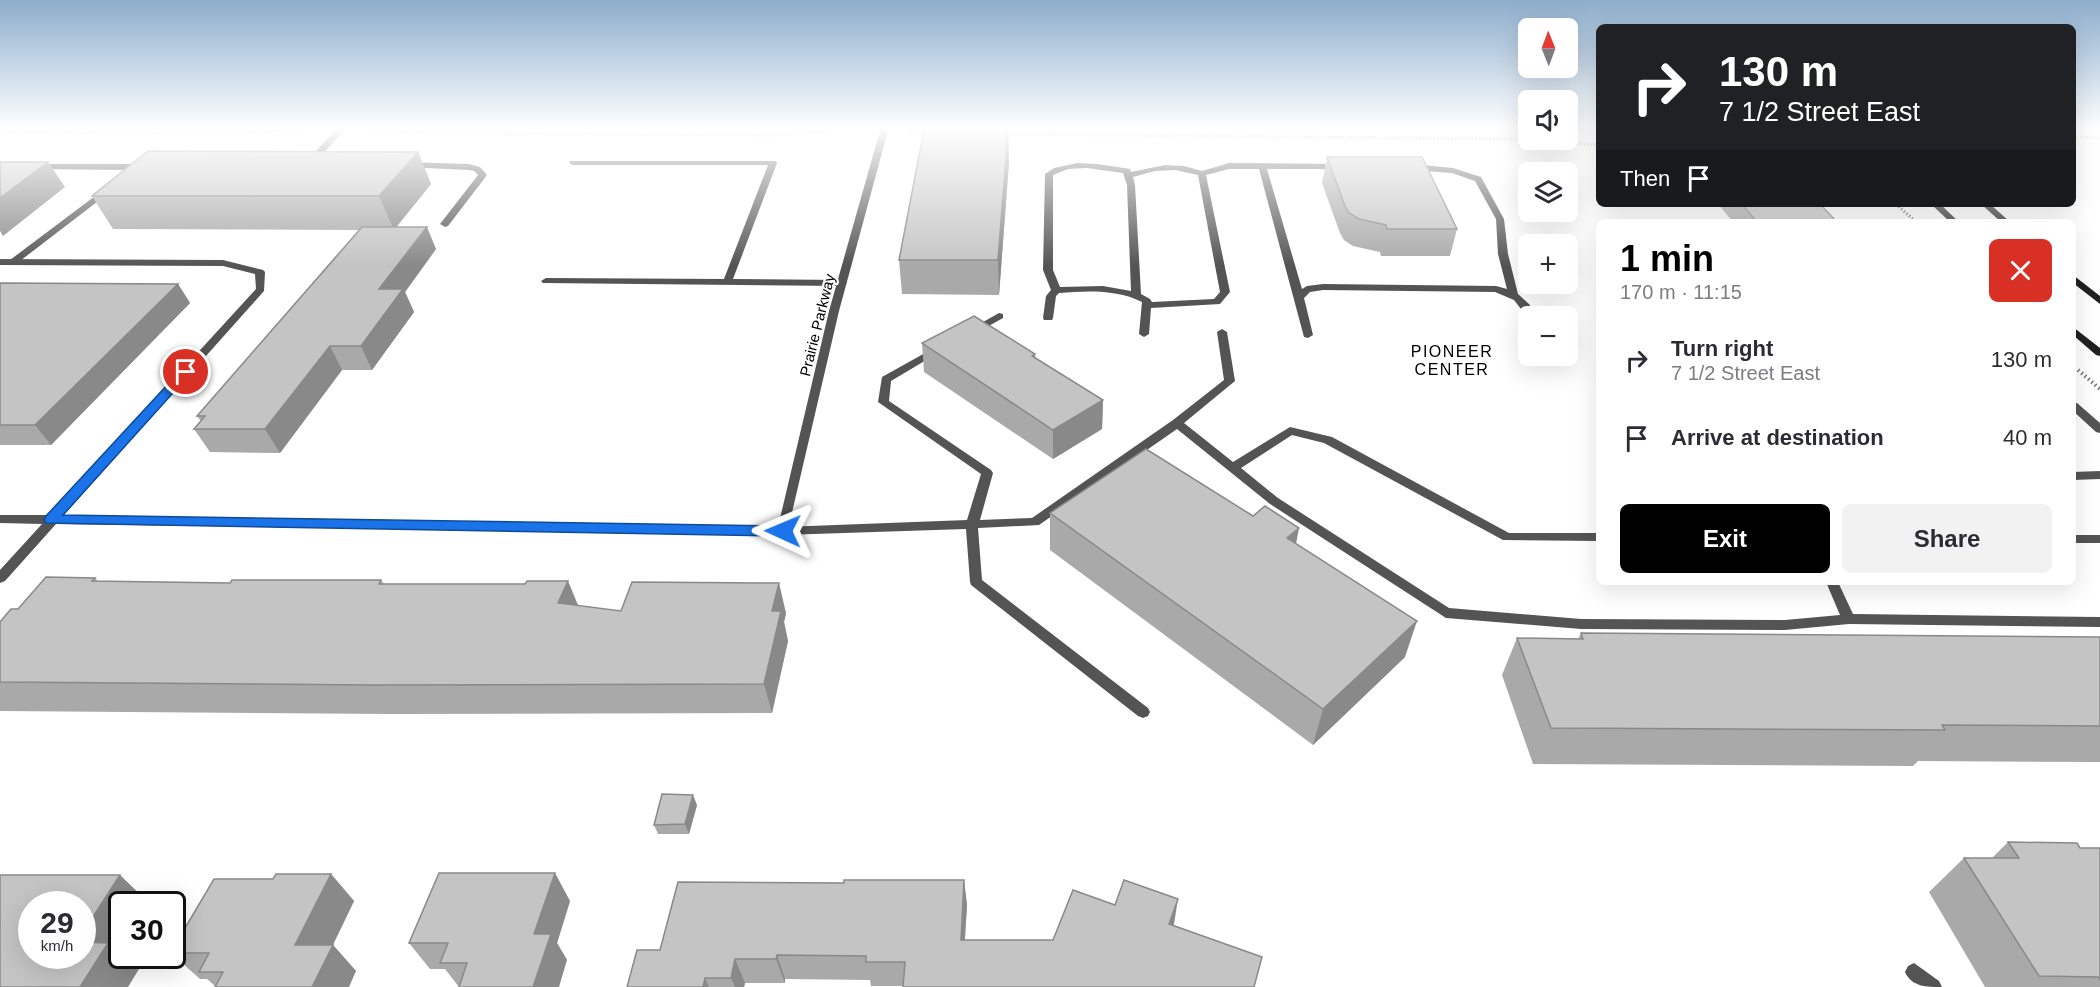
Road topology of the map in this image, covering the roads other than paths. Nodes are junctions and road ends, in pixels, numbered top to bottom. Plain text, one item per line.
1 (481, 173) edge
2 (769, 173) edge
3 (872, 173) edge
4 (1050, 173) edge
5 (1136, 173) edge
6 (1205, 173) edge
7 (1264, 173) edge
8 (1459, 173) edge
9 (1202, 174) joint
10 (1128, 176) joint
11 (117, 182) edge
12 (1938, 207) edge
13 (1988, 207) edge
14 (1952, 219) edge
15 (2002, 219) edge
16 (445, 224) dead end
17 (0, 262) edge
18 (13, 262) junction
19 (546, 281) dead end
20 (2076, 281) edge
21 (727, 283) junction
22 (842, 283) junction
23 (1056, 290) junction
24 (1136, 294) junction
25 (1513, 294) junction
26 (1299, 297) junction
27 (2100, 301) edge
28 (1146, 305) junction
29 (1526, 306) edge
30 (999, 316) dead end
31 (1048, 318) dead end
32 (1222, 332) dead end
33 (968, 333) edge
34 (2076, 333) edge
35 (1144, 334) dead end
36 (1308, 335) dead end
37 (948, 344) edge
38 (2100, 353) edge
39 (2076, 408) edge
40 (1177, 423) junction
41 (2100, 429) edge
42 (1233, 468) junction
43 (2100, 475) edge
44 (2076, 476) edge
45 (0, 519) edge
46 (51, 520) junction
47 (972, 525) junction
48 (783, 531) junction
49 (1596, 537) edge
50 (2076, 539) edge
51 (2100, 539) edge
52 (0, 578) edge
53 (1833, 585) edge
54 (1849, 619) junction
55 (2100, 622) edge
56 (1143, 712) dead end
57 (1914, 972) dead end
58 (1933, 987) edge

1 - 16 street
2 - 21 street
3 - 22 street, Prairie Parkway
4 - 23 street
5 - 10 street
6 - 9 street
7 - 26 street
8 - 25 street
9 - 28 street
10 - 24 street
11 - 18 street
12 - 14 main road
13 - 15 main road
17 - 18 street
18 - 46 street
19 - 21 street
20 - 27 main road
21 - 22 street
22 - 48 street, Prairie Parkway
23 - 24 street
23 - 31 street
24 - 28 street
25 - 26 street
25 - 29 street
26 - 36 street
28 - 35 street
30 - 33 street
32 - 40 street
34 - 38 main road
37 - 47 street
39 - 41 street
40 - 42 street
40 - 47 street
42 - 49 street
42 - 54 street
43 - 44 street
45 - 46 street
46 - 48 street
46 - 52 street
47 - 48 street
47 - 56 street
50 - 51 street
53 - 54 street
54 - 55 street
57 - 58 street

